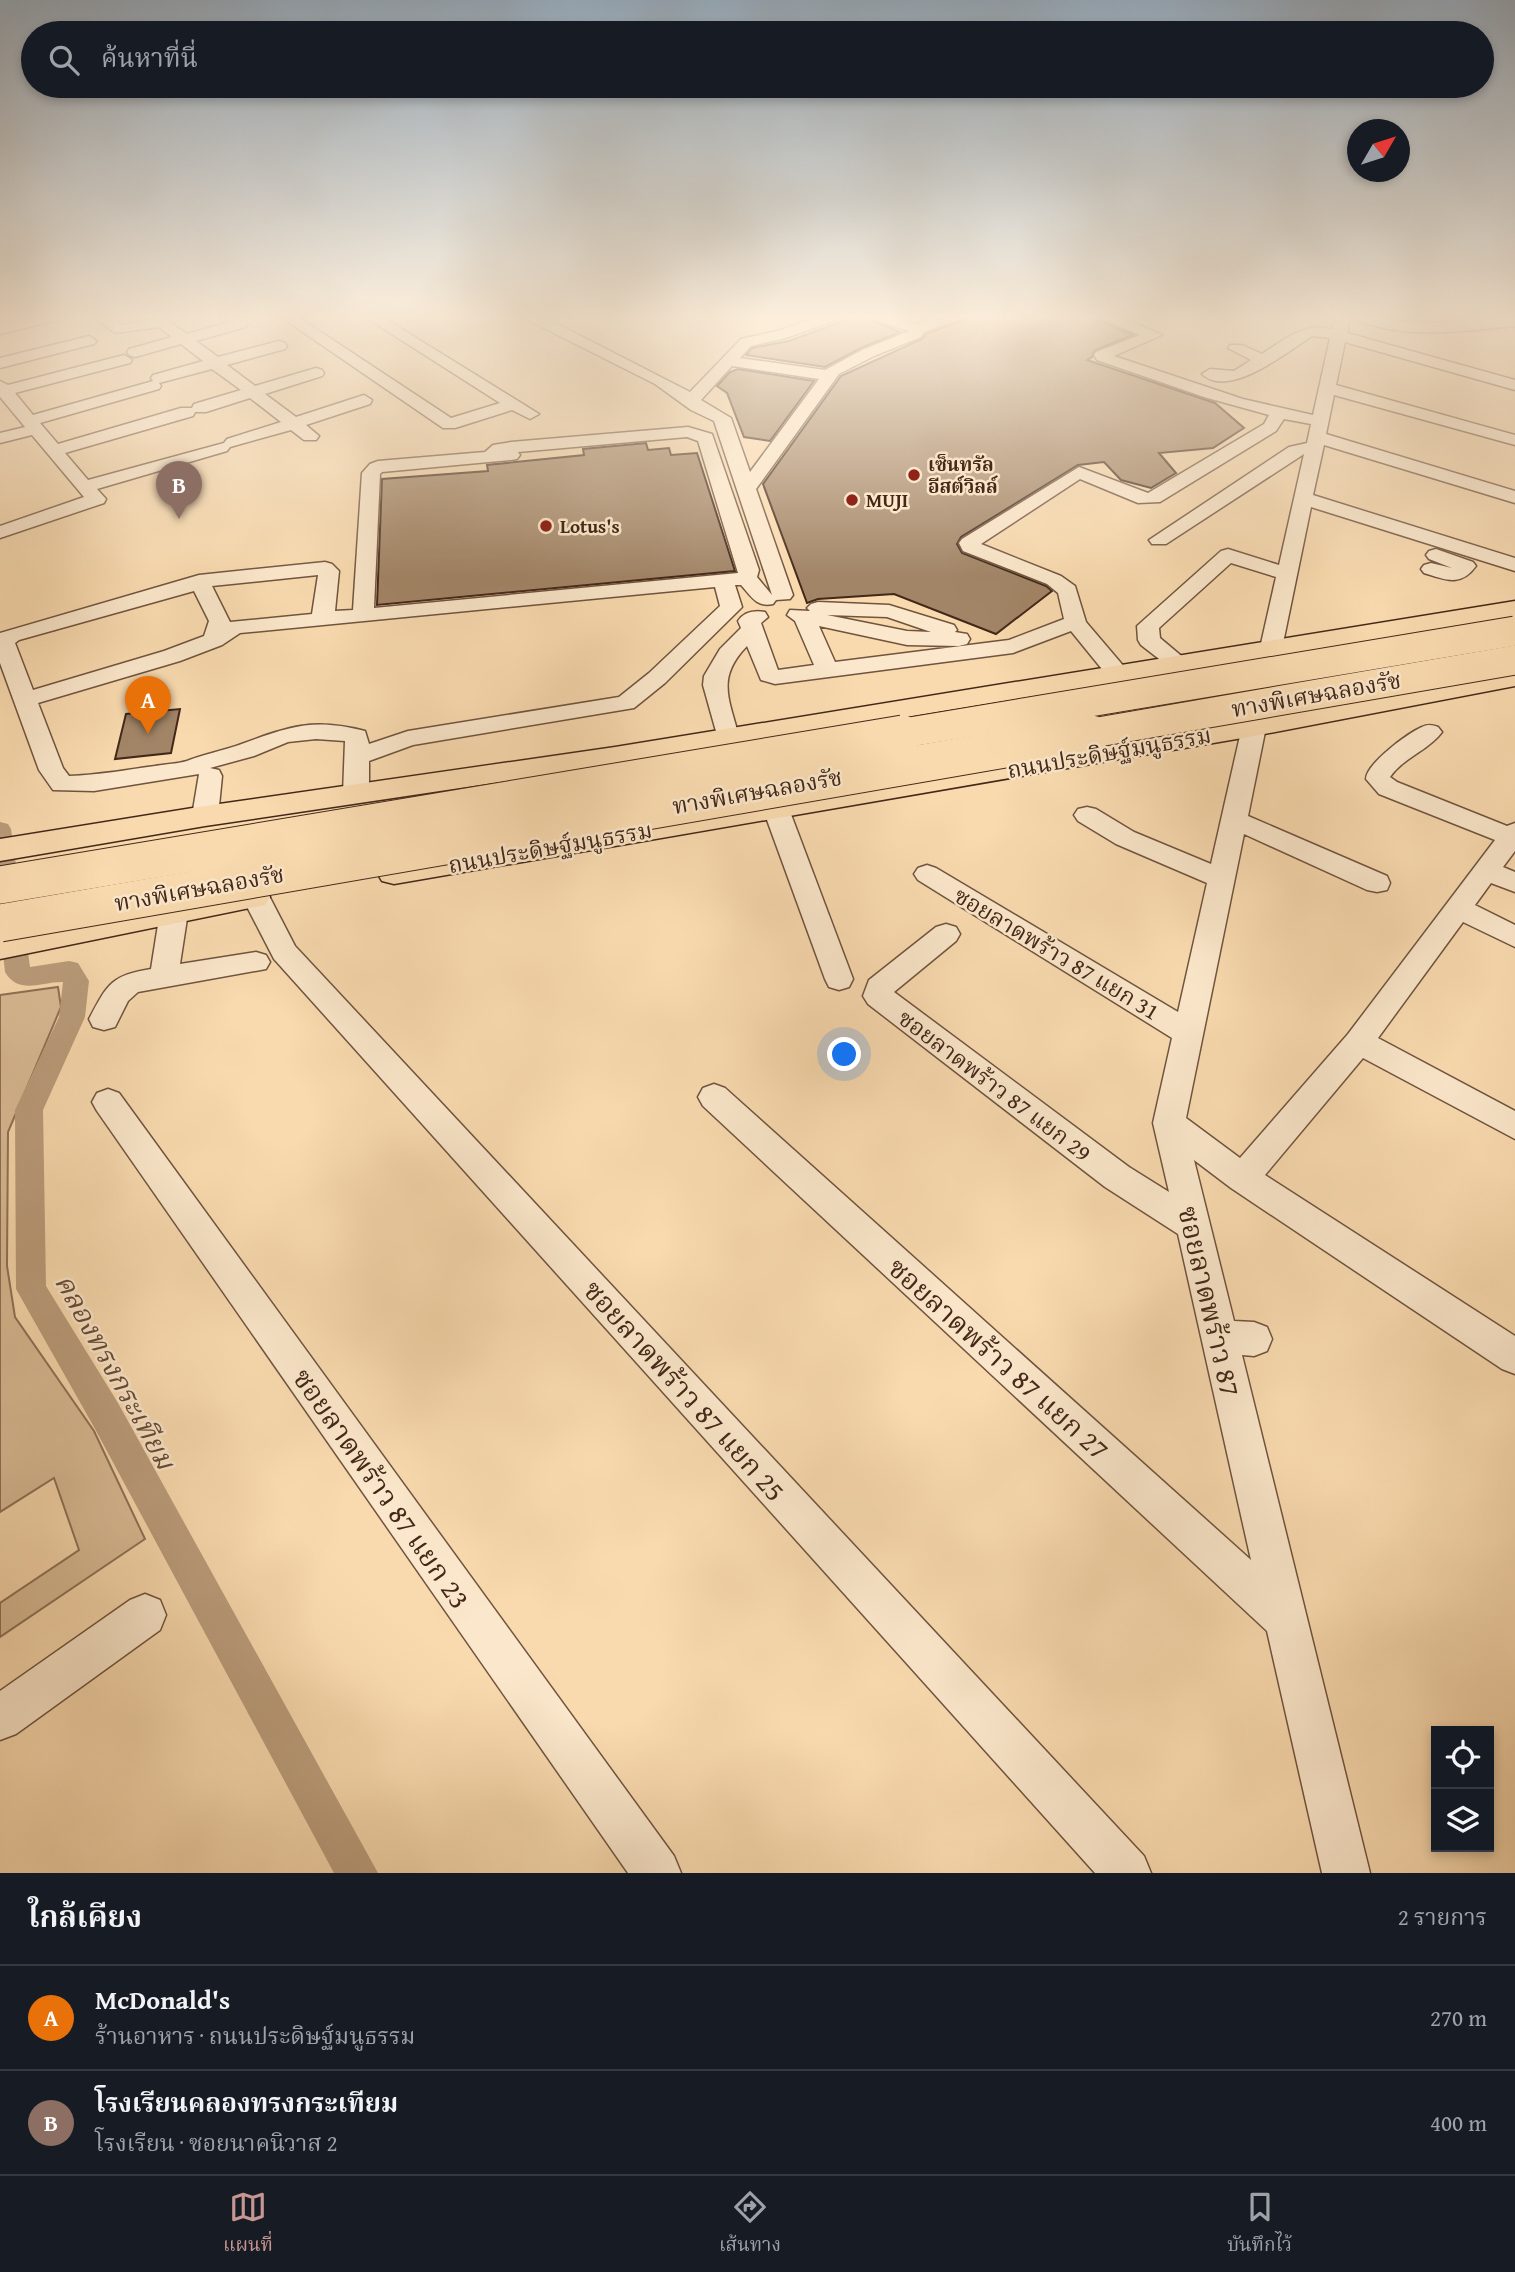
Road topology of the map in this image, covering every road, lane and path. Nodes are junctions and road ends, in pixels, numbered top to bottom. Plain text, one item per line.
1 (14, 402) edge
2 (97, 402) edge
3 (216, 402) edge
4 (268, 402) edge
5 (357, 402) edge
6 (417, 402) edge
7 (510, 402) edge
8 (694, 402) edge
9 (810, 402) edge
10 (1236, 402) edge
11 (1324, 402) edge
12 (1379, 402) edge
13 (513, 404) junction
14 (530, 414) dead end
15 (1278, 414) junction
16 (293, 424) junction
17 (32, 425) junction
18 (1317, 435) junction
19 (310, 436) dead end
20 (0, 438) edge
21 (706, 438) junction
22 (1515, 440) edge
23 (648, 443) dead end
24 (583, 450) dead end
25 (54, 451) junction
26 (491, 456) junction
27 (746, 489) junction
28 (90, 494) junction
29 (1515, 497) edge
30 (1303, 498) junction
31 (0, 533) edge
32 (1431, 539) junction
33 (1159, 540) dead end
34 (1515, 565) edge
35 (1431, 569) dead end
36 (1287, 574) junction
37 (746, 578) junction
38 (723, 580) junction
39 (199, 582) junction
40 (767, 609) junction
41 (1515, 609) edge
42 (802, 613) junction
43 (363, 615) junction
44 (320, 619) junction
45 (1075, 622) junction
46 (966, 623) dead end
47 (855, 628) junction
48 (1515, 631) edge
49 (214, 640) junction
50 (1003, 648) junction
51 (1271, 648) junction
52 (1515, 660) edge
53 (875, 664) junction
54 (1181, 664) junction
55 (828, 671) junction
56 (1118, 674) junction
57 (1515, 678) edge
58 (26, 699) junction
59 (1254, 727) junction
60 (1430, 732) dead end
61 (727, 737) junction
62 (615, 756) junction
63 (357, 757) junction
64 (528, 769) junction
65 (210, 776) junction
66 (94, 783) junction
67 (356, 794) junction
68 (776, 809) junction
69 (1087, 815) dead end
70 (205, 816) junction
71 (1234, 820) junction
72 (649, 830) junction
73 (1513, 835) edge
74 (560, 845) junction
75 (5, 849) edge
76 (1488, 871) junction
77 (927, 874) dead end
78 (1221, 878) junction
79 (1377, 883) dead end
80 (1515, 883) edge
81 (0, 885) edge
82 (256, 897) junction
83 (1460, 909) junction
84 (174, 912) junction
85 (946, 934) dead end
86 (10, 936) edge
87 (1515, 937) edge
88 (256, 962) dead end
89 (163, 976) junction
90 (839, 979) dead end
91 (104, 1019) dead end
92 (1187, 1032) junction
93 (1359, 1042) junction
94 (714, 1097) dead end
95 (108, 1102) dead end
96 (1169, 1124) junction
97 (1515, 1126) edge
98 (1242, 1178) junction
99 (1192, 1225) junction
100 (1515, 1357) edge
101 (145, 1615) dead end
102 (1284, 1618) junction
103 (0, 1718) edge
104 (1350, 1864) edge
105 (657, 1873) edge
106 (1127, 1873) edge

1 - 17 street
2 - 17 street
3 - 25 street
4 - 16 street
5 - 16 street
6 - 13 street
7 - 13 street
8 - 27 street
9 - 27 street
10 - 15 street
11 - 18 street
12 - 22 street
13 - 14 street
15 - 18 street
15 - 45 street
16 - 19 street
16 - 28 street
17 - 20 street
17 - 25 street
18 - 29 street
18 - 30 street
18 - 33 street
21 - 23 street
21 - 26 street
21 - 37 street
24 - 26 street
25 - 28 street
26 - 43 street
27 - 40 street
28 - 31 street
30 - 32 street
30 - 36 street
32 - 34 street
32 - 35 street
36 - 51 street
36 - 54 street
37 - 38 street
37 - 40 street
38 - 43 street
38 - 63 street
39 - 44 street
39 - 49 street
39 - 58 street
40 - 42 street
40 - 55 street
40 - 61 street
41 - 51 main road
42 - 46 street
42 - 47 street
42 - 55 street
43 - 44 street
44 - 49 street
45 - 50 street
45 - 56 street
47 - 50 street
47 - 53 street
48 - 81 highway, ทางพิเศษฉลองรัช, bridge
49 - 58 street
50 - 53 street
51 - 54 main road
52 - 86 highway, ทางพิเศษฉลองรัช, bridge
53 - 55 street
54 - 56 main road
56 - 61 main road
57 - 59 main road, ถนนประดิษฐ์มนูธรรม
58 - 66 street
59 - 68 main road, ถนนประดิษฐ์มนูธรรม
59 - 71 street, ซอยลาดพร้าว 87
60 - 73 street
61 - 62 main road
62 - 64 main road
62 - 72 main road
63 - 65 street
63 - 66 street
63 - 67 street
64 - 67 main road
64 - 74 main road
65 - 66 street
65 - 70 street
67 - 70 main road
68 - 72 main road, ถนนประดิษฐ์มนูธรรม
68 - 90 street
69 - 78 street
70 - 75 main road
71 - 78 street, ซอยลาดพร้าว 87
71 - 79 street
72 - 74 main road, ถนนประดิษฐ์มนูธรรม
73 - 76 street
74 - 82 main road, ถนนประดิษฐ์มนูธรรม
76 - 80 street
76 - 83 street
77 - 92 street, ซอยลาดพร้าว 87 แยก 31
78 - 92 street, ซอยลาดพร้าว 87
82 - 84 main road, ถนนประดิษฐ์มนูธรรม
82 - 106 street, ซอยลาดพร้าว 87 แยก 25
83 - 87 street
83 - 93 street
84 - 86 main road, ถนนประดิษฐ์มนูธรรม
84 - 89 street
85 - 99 street, ซอยลาดพร้าว 87 แยก 29
88 - 89 street
89 - 91 street
92 - 96 street, ซอยลาดพร้าว 87
93 - 97 street
93 - 98 street
94 - 102 street, ซอยลาดพร้าว 87 แยก 27
95 - 105 street, ซอยลาดพร้าว 87 แยก 23
96 - 98 street
96 - 99 street, ซอยลาดพร้าว 87
98 - 100 street
99 - 102 street, ซอยลาดพร้าว 87
101 - 103 street
102 - 104 street, ซอยลาดพร้าว 87

